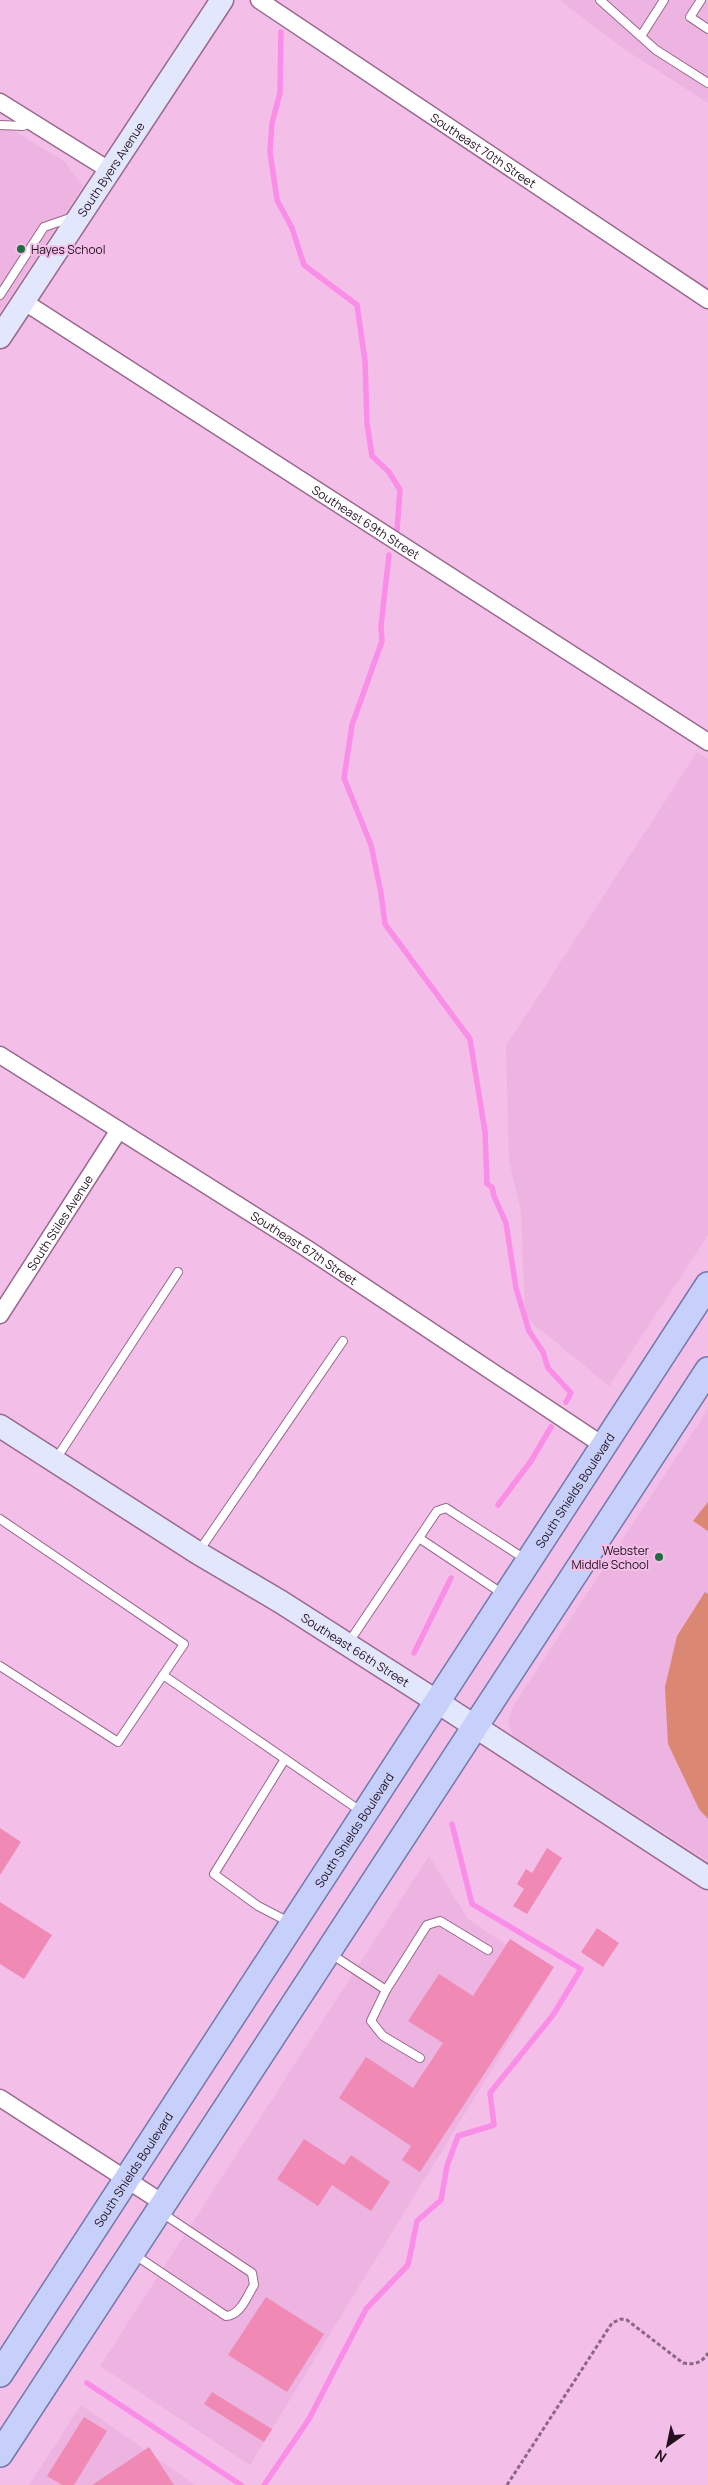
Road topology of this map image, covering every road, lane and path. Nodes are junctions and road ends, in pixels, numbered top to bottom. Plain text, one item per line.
1 (222, 0) edge
2 (259, 0) edge
3 (600, 0) edge
4 (664, 0) edge
5 (701, 0) edge
6 (708, 29) edge
7 (641, 36) junction
8 (708, 83) edge
9 (0, 102) edge
10 (33, 122) junction
11 (0, 124) edge
12 (109, 170) junction
13 (80, 214) junction
14 (0, 295) edge
15 (708, 300) edge
16 (23, 301) junction
17 (0, 337) edge
18 (708, 742) edge
19 (0, 1055) edge
20 (119, 1130) junction
21 (178, 1272) dead end
22 (708, 1285) edge
23 (0, 1315) edge
24 (343, 1341) dead end
25 (708, 1370) edge
26 (0, 1426) edge
27 (604, 1446) junction
28 (55, 1461) junction
29 (0, 1519) edge
30 (419, 1538) junction
31 (198, 1553) junction
32 (528, 1562) junction
33 (506, 1596) junction
34 (348, 1644) junction
35 (0, 1666) edge
36 (163, 1675) junction
37 (436, 1701) junction
38 (476, 1727) junction
39 (285, 1759) junction
40 (364, 1813) junction
41 (708, 1878) edge
42 (292, 1924) junction
43 (488, 1950) dead end
44 (327, 1952) junction
45 (386, 1990) junction
46 (420, 2058) dead end
47 (0, 2098) edge
48 (126, 2179) junction
49 (160, 2207) junction
50 (131, 2252) junction
51 (708, 2353) edge
52 (0, 2374) edge
53 (0, 2454) edge
54 (507, 2485) edge

1 - 12 street, South Byers Avenue
2 - 15 street, Southeast 70th Street
3 - 7 lane
4 - 7 lane
5 - 6 lane
7 - 8 lane
9 - 10 street
10 - 11 lane
10 - 12 street
12 - 13 street, South Byers Avenue
13 - 14 lane
13 - 16 street, South Byers Avenue
16 - 17 street, South Byers Avenue
16 - 18 street, Southeast 69th Street
19 - 20 street, Southeast 67th Street
20 - 23 street, South Stiles Avenue
20 - 27 street, Southeast 67th Street
21 - 28 lane
22 - 27 main road, South Shields Boulevard
24 - 31 lane
25 - 38 main road
26 - 28 street, Southeast 66th Street
27 - 32 main road, South Shields Boulevard
28 - 31 street, Southeast 66th Street
29 - 36 lane
30 - 32 lane
30 - 33 lane
30 - 34 lane
31 - 34 street, Southeast 66th Street
32 - 33 main road, South Shields Boulevard
33 - 37 main road, South Shields Boulevard
34 - 37 street, Southeast 66th Street
35 - 36 lane
36 - 39 lane
37 - 38 street, Southeast 66th Street
37 - 40 main road, South Shields Boulevard
38 - 41 street, Southeast 66th Street
38 - 44 main road
39 - 40 lane
39 - 42 lane
40 - 42 main road, South Shields Boulevard
42 - 48 main road, South Shields Boulevard
43 - 45 lane
44 - 45 lane
44 - 49 main road
45 - 46 lane
47 - 48 street
48 - 49 street
48 - 52 main road, South Shields Boulevard
49 - 50 main road
49 - 50 lane
50 - 53 main road
51 - 54 path

